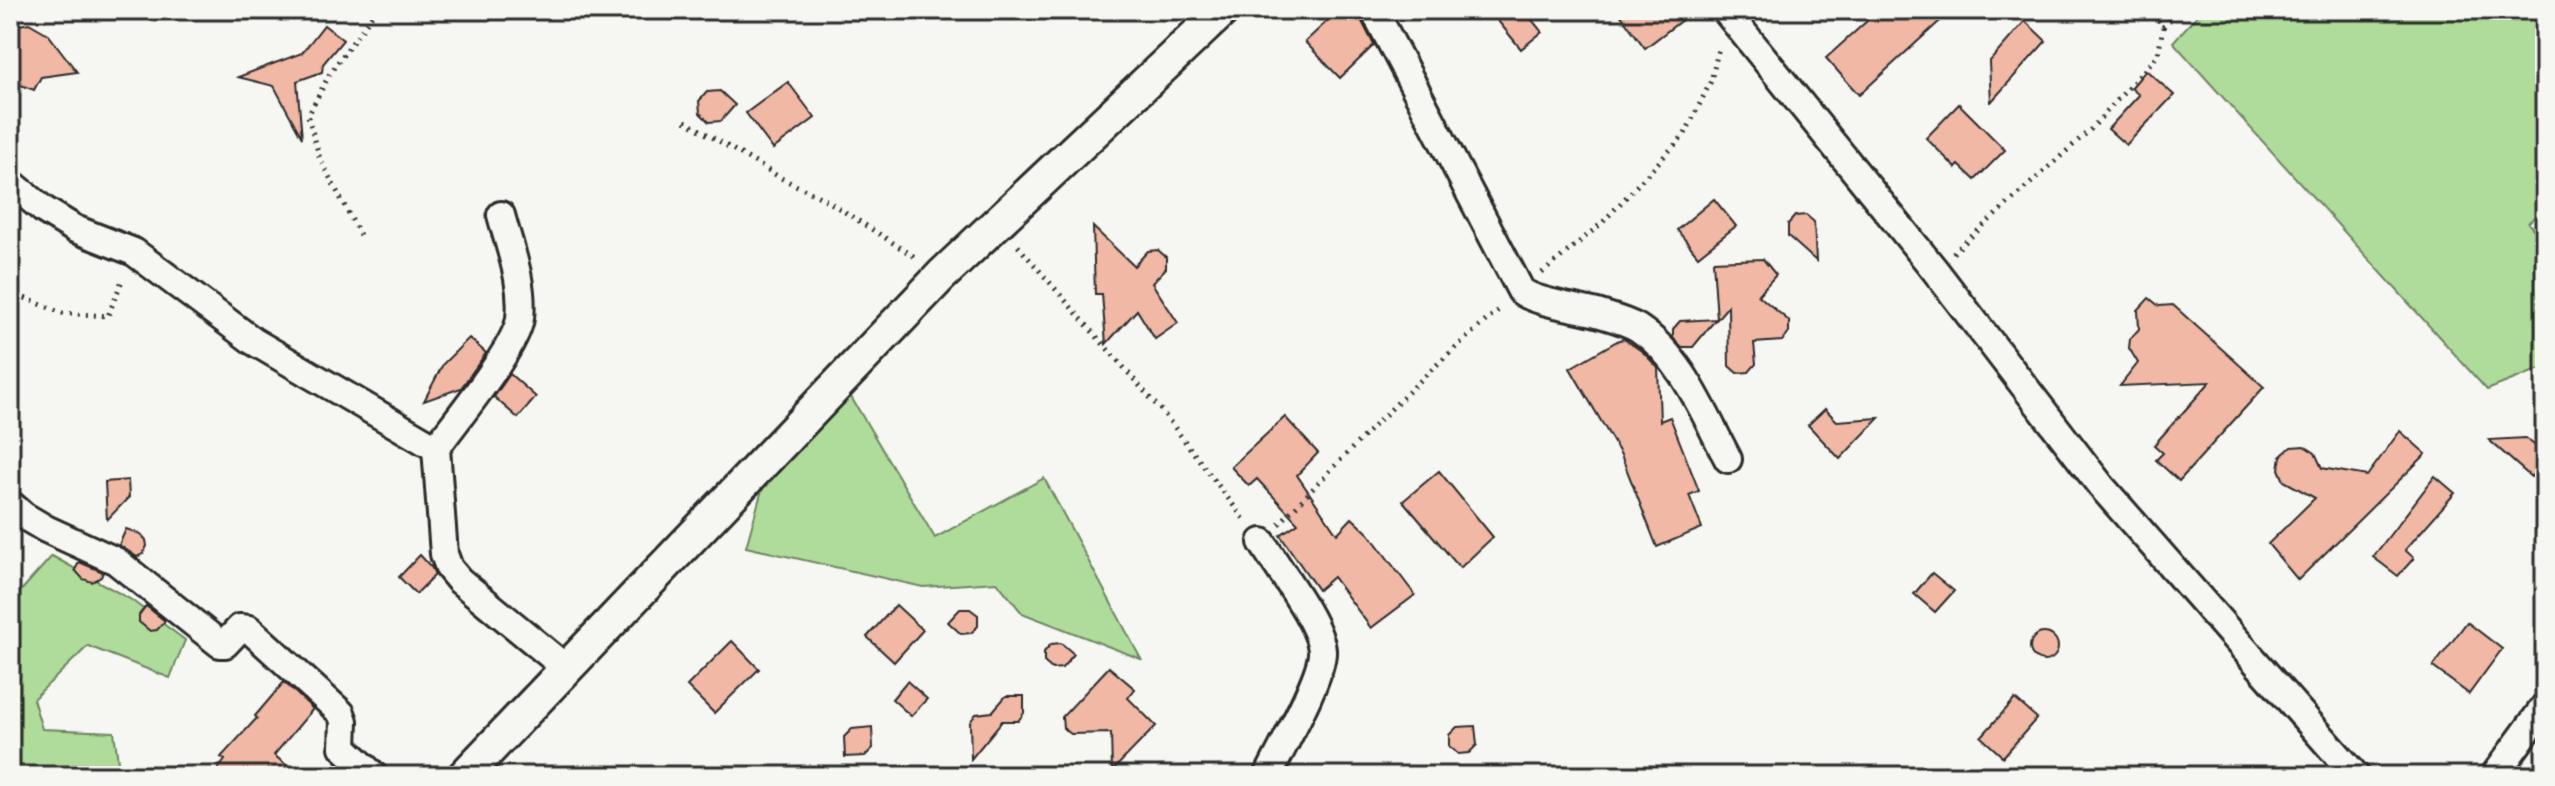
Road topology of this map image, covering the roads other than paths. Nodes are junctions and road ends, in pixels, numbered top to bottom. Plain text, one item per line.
1 (1223, 10) edge
2 (1374, 10) edge
3 (1726, 11) edge
4 (10, 182) edge
5 (501, 215) dead end
6 (436, 448) junction
7 (1728, 459) dead end
8 (10, 504) edge
9 (1262, 542) road end
10 (567, 669) junction
11 (2545, 706) edge
12 (374, 776) edge
13 (464, 776) edge
14 (1268, 776) edge
15 (2356, 776) edge
16 (2494, 776) edge

1 - 10 street
2 - 7 street
3 - 15 street
4 - 6 street
5 - 6 street
6 - 10 street
8 - 12 street
9 - 14 street
10 - 13 street
11 - 16 street

